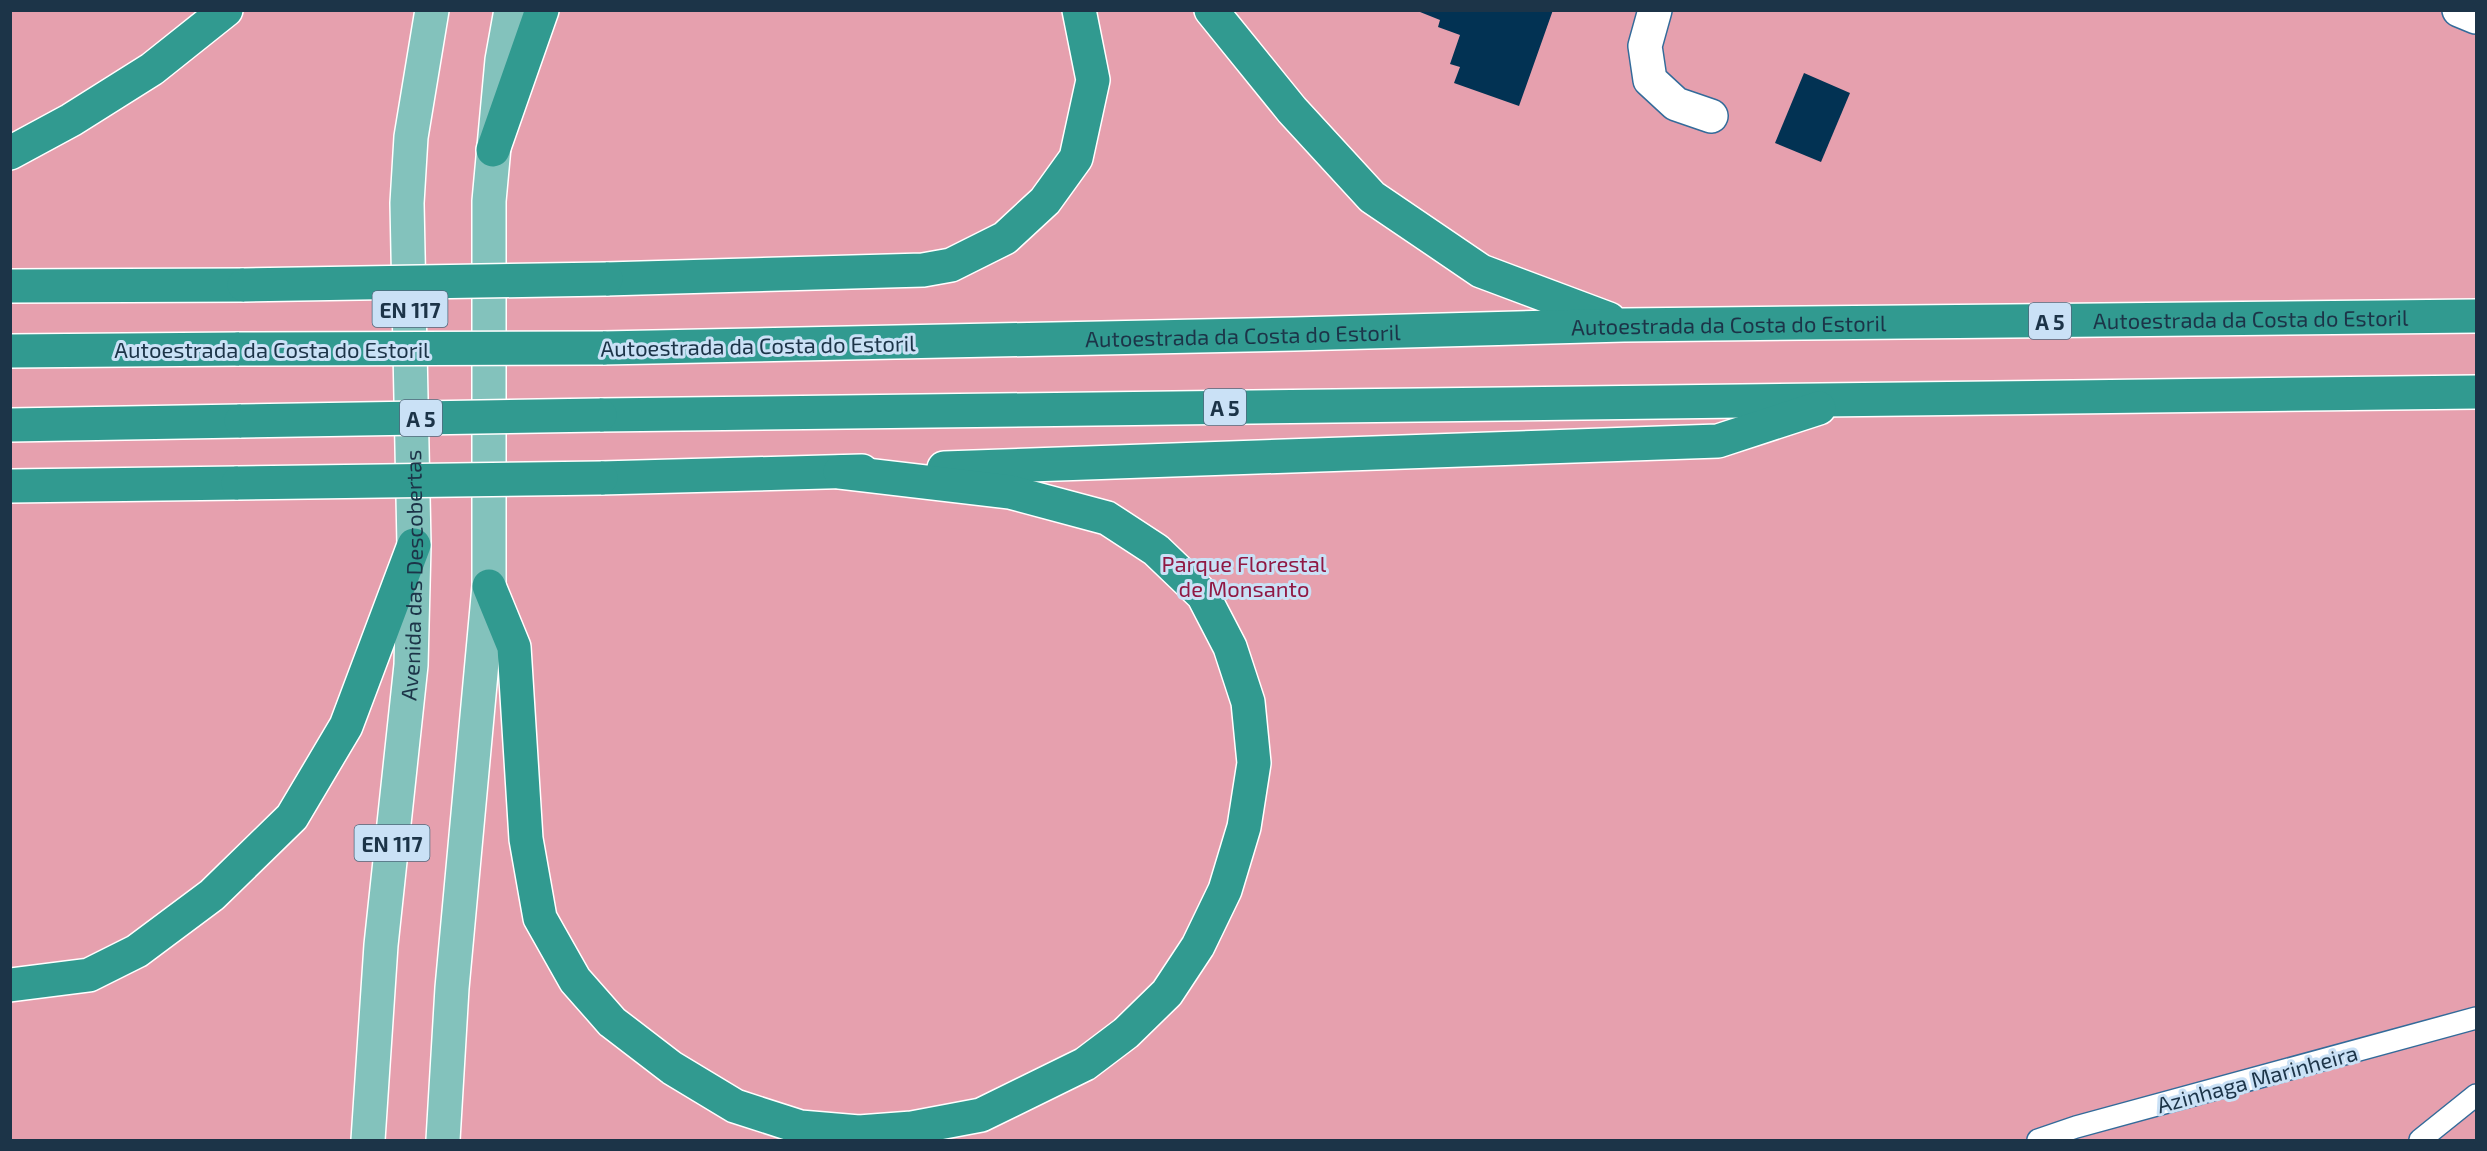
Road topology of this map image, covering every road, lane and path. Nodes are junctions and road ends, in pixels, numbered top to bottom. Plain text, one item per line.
1 (226, 10) edge
2 (432, 10) edge
3 (511, 10) edge
4 (542, 10) edge
5 (1079, 10) edge
6 (1211, 10) edge
7 (1655, 10) edge
8 (2459, 10) edge
9 (2476, 17) edge
10 (1712, 116) dead end
11 (494, 150) junction
12 (10, 153) edge
13 (10, 286) edge
14 (2476, 316) edge
15 (1624, 325) junction
16 (10, 351) edge
17 (2476, 392) edge
18 (1850, 398) junction
19 (10, 425) edge
20 (840, 472) junction
21 (10, 486) edge
22 (414, 545) junction
23 (489, 586) junction
24 (10, 986) edge
25 (2476, 1018) edge
26 (2476, 1095) edge
27 (368, 1140) edge
28 (443, 1140) edge
29 (2038, 1140) edge
30 (2420, 1140) edge

1 - 12 highway
2 - 22 main road, Avenida das Descobertas / EN 117
3 - 11 main road
4 - 11 highway
5 - 13 highway, bridge
6 - 15 highway
7 - 10 street
8 - 9 street
11 - 23 main road
14 - 15 highway, Autoestrada da Costa do Estoril / A 5
15 - 16 highway, Autoestrada da Costa do Estoril / A 5, bridge
17 - 18 highway, A 5
18 - 19 highway, A 5, bridge
18 - 20 highway
20 - 21 highway, bridge
20 - 23 highway
22 - 24 highway
22 - 27 main road, Avenida das Descobertas / EN 117
23 - 28 main road
25 - 29 lane, Azinhaga Marinheira
26 - 30 lane

